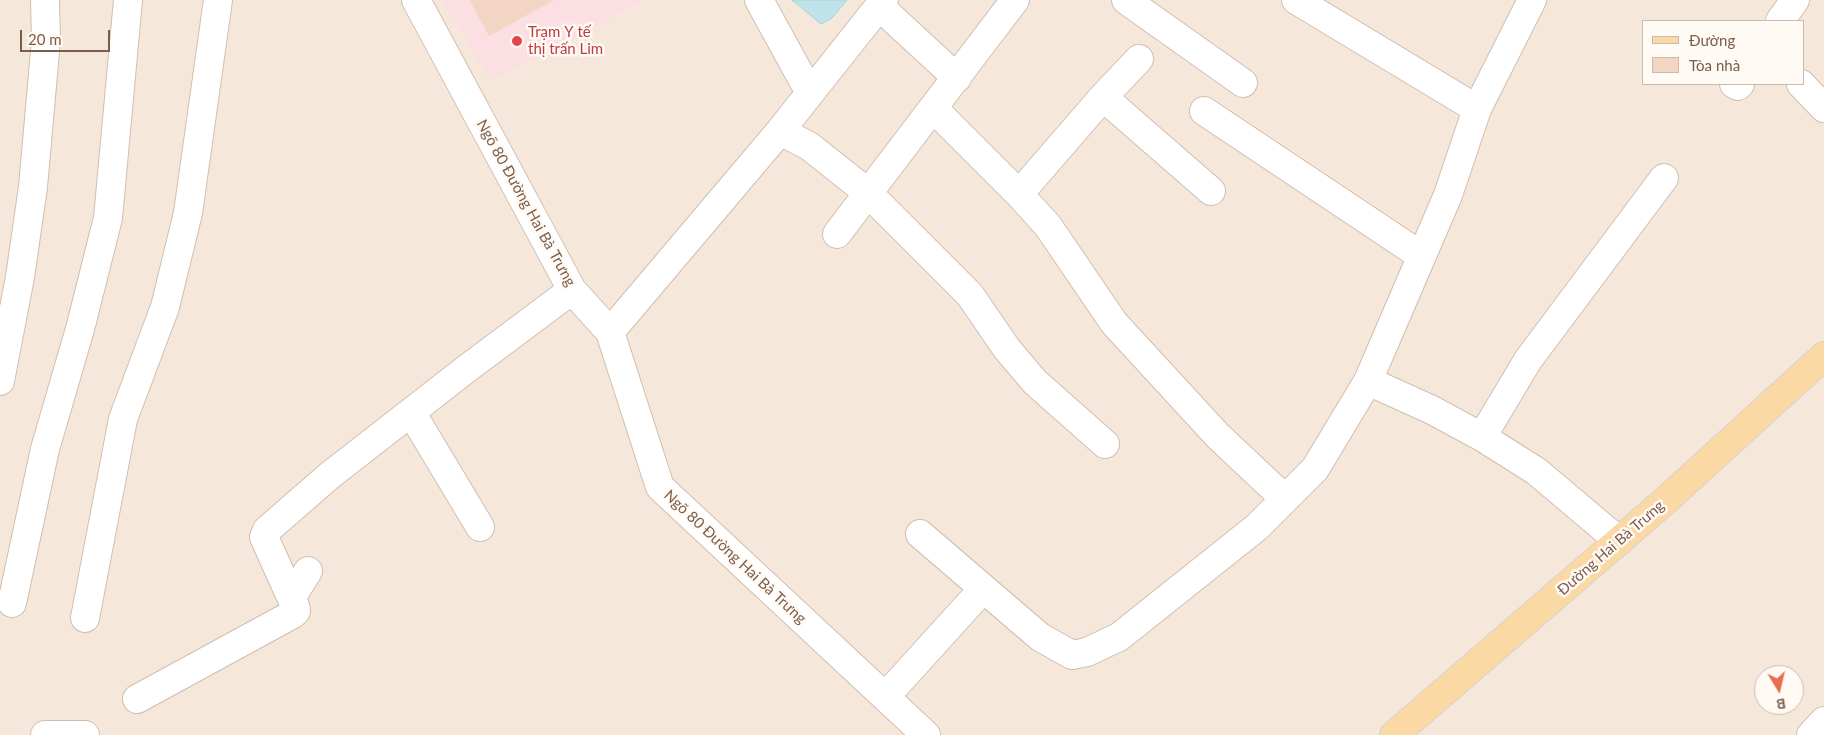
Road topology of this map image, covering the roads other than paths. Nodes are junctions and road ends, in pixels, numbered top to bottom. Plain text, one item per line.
1 (45, 0) edge
2 (128, 0) edge
3 (218, 0) edge
4 (416, 0) edge
5 (759, 0) edge
6 (1015, 0) edge
7 (1126, 0) edge
8 (1296, 0) edge
9 (1532, 0) edge
10 (1794, 0) edge
11 (881, 3) edge
12 (1781, 20) edge
13 (1139, 58) dead end
14 (957, 78) junction
15 (1243, 83) dead end
16 (1802, 85) edge
17 (810, 93) junction
18 (1103, 97) junction
19 (1824, 108) edge
20 (934, 109) junction
21 (1477, 109) junction
22 (1204, 111) dead end
23 (780, 131) junction
24 (1664, 178) dead end
25 (1211, 191) dead end
26 (867, 192) junction
27 (1019, 194) junction
28 (837, 234) dead end
29 (1420, 255) junction
30 (572, 290) junction
31 (610, 332) junction
32 (1824, 356) edge
33 (0, 381) edge
34 (1368, 381) junction
35 (411, 412) junction
36 (1482, 437) junction
37 (1106, 444) dead end
38 (1285, 499) junction
39 (480, 527) dead end
40 (920, 534) dead end
41 (1619, 541) junction
42 (308, 570) dead end
43 (984, 588) junction
44 (292, 597) junction
45 (12, 603) dead end
46 (85, 618) dead end
47 (885, 697) junction
48 (137, 699) dead end
49 (1824, 721) edge
50 (45, 735) edge
51 (85, 735) edge
52 (926, 735) edge
53 (1394, 735) edge
54 (1811, 735) edge

1 - 33 street
2 - 45 street
3 - 46 street
4 - 30 street, Ngõ 80 Đường Hai Bà Trưng
5 - 17 street
6 - 14 street
7 - 15 street
8 - 21 street
9 - 21 street
10 - 12 street
11 - 14 street
11 - 17 street
13 - 18 street
14 - 20 street
16 - 19 street
17 - 23 street
18 - 25 street
18 - 27 street
20 - 26 street
20 - 27 street
21 - 29 street
22 - 29 street
23 - 26 street
23 - 31 street
24 - 36 street
26 - 28 street
26 - 37 street
27 - 38 street
29 - 34 street
30 - 31 street, Ngõ 80 Đường Hai Bà Trưng
30 - 35 street
31 - 47 street, Ngõ 80 Đường Hai Bà Trưng
32 - 41 main road, Đường Hai Bà Trưng
34 - 36 street
34 - 38 street
35 - 39 street
35 - 44 street
36 - 41 street
38 - 43 street
40 - 43 street
41 - 53 main road, Đường Hai Bà Trưng
42 - 44 street
43 - 47 street
44 - 48 street
47 - 52 street, Ngõ 80 Đường Hai Bà Trưng
49 - 54 street
50 - 51 street

